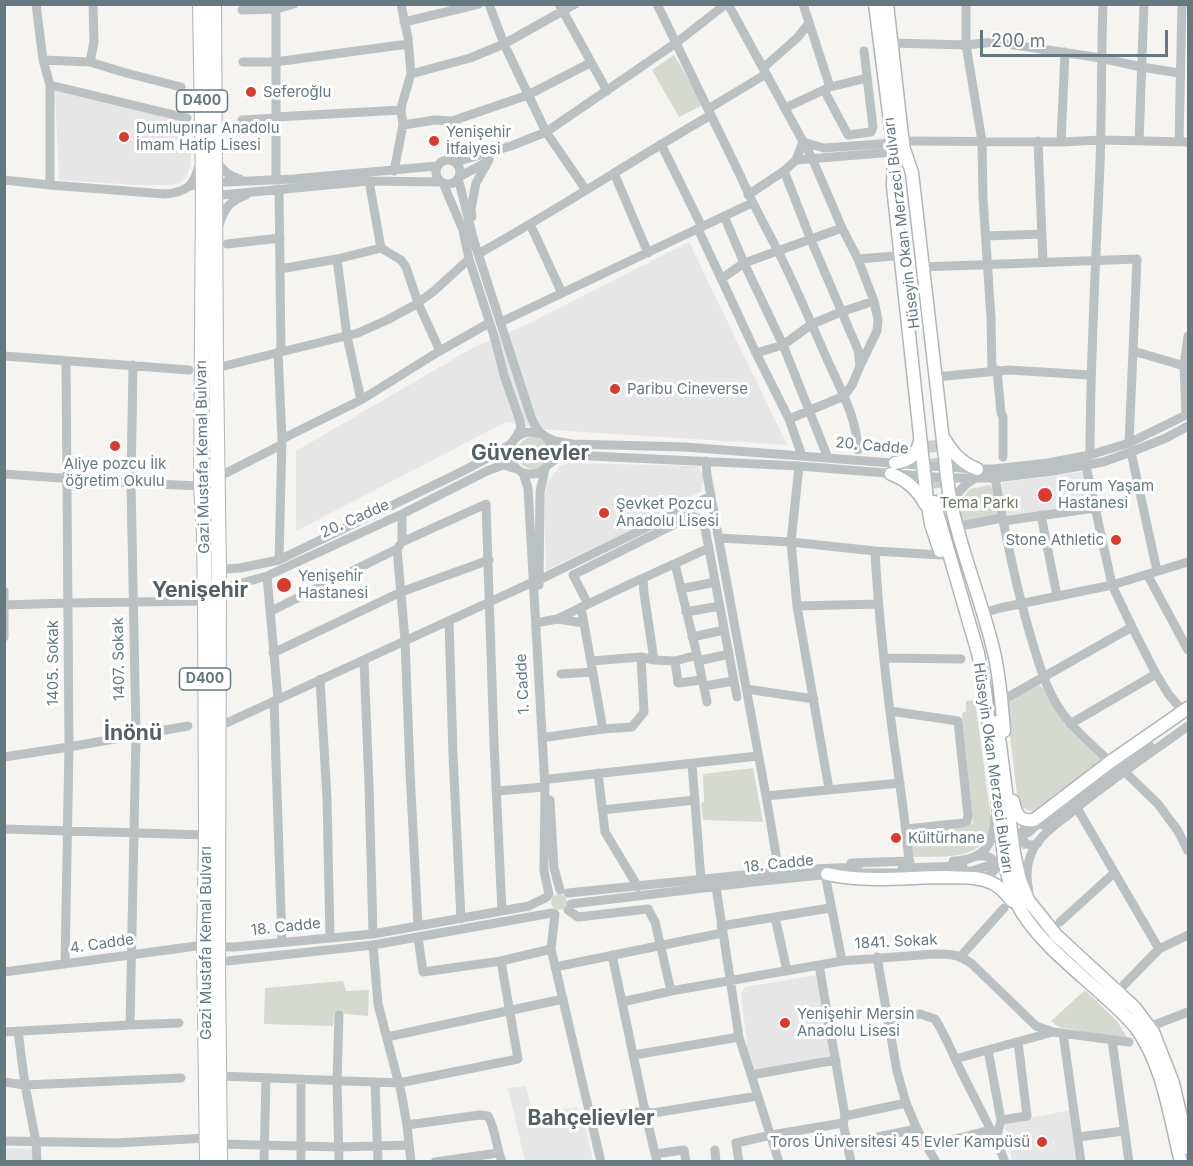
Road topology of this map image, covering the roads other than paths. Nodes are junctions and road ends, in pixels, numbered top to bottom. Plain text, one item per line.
1 (36, 4) edge
2 (93, 4) edge
3 (200, 4) edge
4 (214, 4) edge
5 (294, 4) edge
6 (401, 4) edge
7 (479, 4) edge
8 (489, 4) edge
9 (575, 4) edge
10 (657, 4) edge
11 (727, 4) edge
12 (803, 4) edge
13 (875, 4) edge
14 (887, 4) edge
15 (966, 4) edge
16 (1103, 4) edge
17 (1144, 4) edge
18 (1182, 4) edge
19 (276, 7) edge
20 (560, 8) edge
21 (242, 10) dead end
22 (405, 22) junction
23 (809, 23) junction
24 (676, 43) junction
25 (892, 43) junction
26 (408, 44) junction
27 (504, 44) junction
28 (966, 45) junction
29 (864, 51) dead end
30 (1065, 52) junction
31 (1101, 58) junction
32 (43, 60) junction
33 (90, 62) junction
34 (243, 62) dead end
35 (275, 62) junction
36 (590, 63) junction
37 (1141, 67) junction
38 (764, 71) junction
39 (1180, 73) junction
40 (411, 74) junction
41 (867, 78) junction
42 (50, 85) junction
43 (181, 87) dead end
44 (827, 88) junction
45 (607, 91) junction
46 (528, 95) junction
47 (785, 108) junction
48 (401, 110) junction
49 (710, 112) junction
50 (187, 118) dead end
51 (276, 118) junction
52 (242, 120) dead end
53 (403, 125) junction
54 (546, 132) junction
55 (1101, 140) junction
56 (982, 141) junction
57 (1038, 141) junction
58 (1139, 141) junction
59 (803, 142) junction
60 (1061, 142) junction
61 (1184, 142) edge
62 (661, 144) junction
63 (512, 146) junction
64 (897, 147) junction
65 (209, 157) junction
66 (812, 158) junction
67 (489, 160) junction
68 (796, 160) junction
69 (456, 162) junction
70 (437, 166) junction
71 (394, 171) junction
72 (784, 171) junction
73 (614, 173) junction
74 (459, 178) junction
75 (4, 180) edge
76 (245, 181) junction
77 (369, 181) junction
78 (442, 182) junction
79 (277, 184) junction
80 (50, 185) junction
81 (205, 189) junction
82 (586, 190) junction
83 (252, 192) junction
84 (750, 199) junction
85 (724, 216) junction
86 (530, 224) junction
87 (700, 228) junction
88 (842, 228) junction
89 (1042, 234) junction
90 (986, 236) junction
91 (280, 238) junction
92 (221, 240) junction
93 (811, 240) junction
94 (474, 241) junction
95 (381, 248) junction
96 (778, 251) junction
97 (648, 253) junction
98 (894, 256) dead end
99 (474, 257) junction
100 (337, 259) junction
101 (858, 259) junction
102 (1096, 260) junction
103 (1043, 262) junction
104 (744, 263) junction
105 (987, 265) junction
106 (922, 267) junction
107 (280, 269) junction
108 (721, 279) junction
109 (562, 293) junction
110 (874, 301) junction
111 (418, 303) junction
112 (841, 312) junction
113 (501, 322) junction
114 (489, 323) junction
115 (812, 324) junction
116 (347, 336) junction
117 (1188, 336) edge
118 (783, 345) junction
119 (440, 351) junction
120 (1132, 351) junction
121 (280, 352) junction
122 (756, 353) junction
123 (4, 356) edge
124 (66, 361) junction
125 (133, 365) junction
126 (860, 366) junction
127 (1186, 366) edge
128 (216, 368) junction
129 (189, 370) dead end
130 (995, 370) junction
131 (1090, 375) junction
132 (934, 377) junction
133 (844, 396) junction
134 (362, 400) junction
135 (810, 411) junction
136 (1187, 414) edge
137 (789, 419) junction
138 (1188, 427) edge
139 (543, 435) junction
140 (932, 439) junction
141 (514, 440) junction
142 (281, 442) junction
143 (1130, 448) junction
144 (858, 450) dead end
145 (1090, 455) junction
146 (802, 456) junction
147 (1003, 457) dead end
148 (828, 458) junction
149 (706, 460) junction
150 (547, 466) junction
151 (799, 466) junction
152 (1086, 466) junction
153 (893, 468) junction
154 (520, 471) junction
155 (924, 471) junction
156 (946, 472) junction
157 (226, 473) dead end
158 (978, 473) junction
159 (4, 474) edge
160 (66, 478) junction
161 (995, 478) junction
162 (131, 483) junction
163 (201, 486) junction
164 (711, 496) junction
165 (941, 501) junction
166 (1095, 508) junction
167 (402, 514) junction
168 (929, 515) junction
169 (1041, 515) junction
170 (1003, 519) junction
171 (966, 525) dead end
172 (719, 538) junction
173 (791, 542) junction
174 (400, 546) junction
175 (709, 548) junction
176 (875, 551) junction
177 (941, 555) junction
178 (279, 560) junction
179 (489, 560) junction
180 (1188, 562) edge
181 (675, 564) junction
182 (204, 570) junction
183 (219, 570) junction
184 (659, 571) junction
185 (1152, 572) junction
186 (678, 575) junction
187 (267, 576) junction
188 (644, 578) junction
189 (536, 581) junction
190 (715, 582) junction
191 (628, 585) junction
192 (1112, 585) junction
193 (681, 589) junction
194 (4, 591) edge
195 (219, 592) junction
196 (401, 592) junction
197 (644, 593) junction
198 (1057, 596) junction
199 (205, 601) junction
200 (133, 602) junction
201 (489, 602) junction
202 (68, 603) junction
203 (878, 604) junction
204 (1022, 604) junction
205 (5, 605) edge
206 (584, 605) junction
207 (720, 606) junction
208 (797, 606) junction
209 (271, 611) junction
210 (686, 612) junction
211 (983, 613) junction
212 (557, 619) junction
213 (449, 621) junction
214 (541, 622) junction
215 (584, 622) junction
216 (1132, 627) junction
217 (724, 630) junction
218 (692, 636) junction
219 (4, 637) edge
220 (405, 640) junction
221 (1188, 650) edge
222 (273, 653) junction
223 (729, 654) junction
224 (641, 657) junction
225 (697, 658) junction
226 (884, 658) junction
227 (961, 659) dead end
228 (364, 660) junction
229 (654, 660) junction
230 (591, 661) junction
231 (675, 661) junction
232 (593, 672) junction
233 (561, 674) dead end
234 (1156, 674) junction
235 (1043, 678) junction
236 (320, 680) junction
237 (734, 681) junction
238 (703, 683) junction
239 (746, 689) junction
240 (737, 697) dead end
241 (814, 699) junction
242 (276, 700) junction
243 (1001, 701) junction
244 (707, 702) dead end
245 (890, 711) junction
246 (1187, 713) edge
247 (1070, 724) junction
248 (188, 726) dead end
249 (220, 726) junction
250 (1188, 726) edge
251 (603, 729) junction
252 (136, 735) junction
253 (546, 737) junction
254 (69, 747) junction
255 (758, 756) junction
256 (4, 757) edge
257 (1110, 762) junction
258 (692, 764) junction
259 (1125, 772) junction
260 (598, 773) junction
261 (547, 783) junction
262 (900, 783) junction
263 (1001, 788) junction
264 (829, 789) junction
265 (497, 790) junction
266 (766, 796) junction
267 (695, 800) junction
268 (1077, 808) junction
269 (602, 810) junction
270 (1034, 820) junction
271 (4, 829) edge
272 (906, 829) junction
273 (68, 831) junction
274 (133, 832) junction
275 (206, 835) junction
276 (1032, 838) junction
277 (1188, 849) edge
278 (985, 860) junction
279 (909, 861) junction
280 (792, 870) junction
281 (779, 872) junction
282 (1114, 873) junction
283 (826, 874) junction
284 (977, 878) junction
285 (701, 880) junction
286 (638, 886) junction
287 (716, 887) junction
288 (564, 891) junction
289 (548, 895) junction
290 (570, 907) junction
291 (830, 908) junction
292 (1004, 908) dead end
293 (502, 912) junction
294 (553, 913) junction
295 (1022, 913) junction
296 (775, 917) junction
297 (1042, 918) junction
298 (461, 919) junction
299 (1060, 922) dead end
300 (418, 926) junction
301 (722, 929) junction
302 (373, 934) junction
303 (1188, 935) edge
304 (418, 937) junction
305 (330, 938) junction
306 (282, 942) junction
307 (204, 945) junction
308 (373, 945) junction
309 (661, 945) junction
310 (219, 947) junction
311 (551, 949) junction
312 (1159, 949) junction
313 (131, 955) junction
314 (612, 955) junction
315 (961, 956) junction
316 (877, 957) junction
317 (501, 961) junction
318 (842, 961) junction
319 (219, 962) junction
320 (65, 964) junction
321 (819, 965) junction
322 (555, 967) junction
323 (787, 971) junction
324 (4, 972) edge
325 (731, 981) junction
326 (671, 992) junction
327 (1117, 992) junction
328 (563, 999) junction
329 (622, 1002) junction
330 (510, 1010) junction
331 (1188, 1012) edge
332 (339, 1015) dead end
333 (888, 1020) junction
334 (179, 1023) dead end
335 (130, 1025) junction
336 (1149, 1027) junction
337 (18, 1031) junction
338 (4, 1032) edge
339 (1058, 1032) junction
340 (739, 1037) junction
341 (387, 1038) junction
342 (1112, 1040) junction
343 (1129, 1041) dead end
344 (1018, 1042) junction
345 (988, 1050) junction
346 (633, 1055) junction
347 (955, 1059) junction
348 (836, 1060) junction
349 (751, 1075) junction
350 (220, 1076) junction
351 (181, 1078) dead end
352 (266, 1078) junction
353 (301, 1080) junction
354 (338, 1081) junction
355 (4, 1082) edge
356 (375, 1082) junction
357 (399, 1083) junction
358 (25, 1085) junction
359 (758, 1096) junction
360 (906, 1103) junction
361 (645, 1111) junction
362 (591, 1119) junction
363 (844, 1120) junction
364 (1001, 1120) junction
365 (407, 1125) junction
366 (917, 1129) junction
367 (990, 1130) junction
368 (1124, 1131) junction
369 (771, 1135) junction
370 (1078, 1137) junction
371 (996, 1140) junction
372 (4, 1141) edge
373 (214, 1141) junction
374 (36, 1142) junction
375 (848, 1143) junction
376 (264, 1145) junction
377 (378, 1145) junction
378 (409, 1145) junction
379 (302, 1146) junction
380 (927, 1146) junction
381 (339, 1147) junction
382 (1188, 1148) edge
383 (715, 1150) dead end
384 (500, 1157) edge
385 (656, 1158) edge
386 (37, 1161) edge
387 (207, 1161) edge
388 (220, 1161) edge
389 (264, 1161) edge
390 (301, 1161) edge
391 (339, 1161) edge
392 (378, 1161) edge
393 (411, 1161) edge
394 (435, 1161) edge
395 (601, 1161) edge
396 (686, 1161) edge
397 (716, 1161) edge
398 (739, 1161) edge
399 (779, 1161) edge
400 (848, 1161) edge
401 (936, 1161) edge
402 (1005, 1161) edge
403 (1081, 1161) edge
404 (1129, 1161) edge
405 (1181, 1161) edge

1 - 32 street
2 - 33 street
3 - 65 highway, Gazi Mustafa Kemal Bulvarı / D400
4 - 65 highway, Gazi Mustafa Kemal Bulvarı / D400
5 - 19 street
6 - 22 street
7 - 22 street
8 - 27 street
9 - 20 street
10 - 24 street
11 - 24 street
11 - 38 street
12 - 23 street
13 - 64 main road, Hüseyin Okan Merzeci Bulvarı
14 - 25 main road, Hüseyin Okan Merzeci Bulvarı
15 - 28 street
16 - 31 street
17 - 37 street
18 - 39 street
19 - 21 street
19 - 35 street
20 - 27 street
20 - 36 street
22 - 26 street
23 - 38 street
23 - 44 street
24 - 45 street
24 - 49 street
25 - 28 street
25 - 64 main road, Hüseyin Okan Merzeci Bulvarı
26 - 35 street
26 - 40 street
27 - 40 street
27 - 46 street
28 - 30 street
28 - 56 street
29 - 41 street
30 - 31 street
30 - 60 street
31 - 37 street
31 - 55 street
32 - 33 street
32 - 42 street
33 - 43 street
34 - 35 street
35 - 51 street
36 - 45 street
36 - 46 street
37 - 39 street
37 - 58 street
38 - 47 street
38 - 49 street
39 - 61 street
40 - 48 street
41 - 44 street
41 - 44 street
42 - 50 street
42 - 80 street
44 - 47 street
45 - 54 street
46 - 53 street
46 - 54 street
47 - 59 street
48 - 51 street
48 - 53 street
49 - 62 street
49 - 84 street
51 - 52 street
51 - 79 street
53 - 71 street
54 - 63 street
54 - 82 street
55 - 58 street
55 - 60 street
55 - 102 street
56 - 57 street
56 - 64 street
56 - 90 street
57 - 60 street
57 - 89 street
58 - 61 street
59 - 64 street
59 - 66 street
59 - 68 street
62 - 73 street
62 - 87 street
63 - 67 street
63 - 69 street
64 - 66 street
64 - 106 main road
64 - 140 main road, Hüseyin Okan Merzeci Bulvarı
65 - 76 street
65 - 81 highway, Gazi Mustafa Kemal Bulvarı / D400
65 - 81 street
66 - 68 street
66 - 88 street
67 - 74 street
67 - 94 street
68 - 72 street
69 - 70 street
69 - 74 street
70 - 71 street
70 - 78 street
71 - 79 street
72 - 84 street
72 - 93 street
73 - 82 street
73 - 97 street
74 - 78 street
74 - 94 street
75 - 80 street
76 - 79 street
76 - 81 street
77 - 78 street
77 - 79 street
77 - 95 street
78 - 99 street
79 - 83 street
79 - 91 street
80 - 81 street
81 - 83 street
81 - 92 highway, Gazi Mustafa Kemal Bulvarı / D400
81 - 163 highway, Gazi Mustafa Kemal Bulvarı / D400
82 - 86 street
83 - 92 street
84 - 85 street
84 - 96 street
85 - 87 street
85 - 104 street
86 - 99 street
86 - 109 street
87 - 97 street
87 - 108 street
88 - 93 street
88 - 101 street
89 - 90 street
89 - 103 street
90 - 105 street
91 - 92 street
91 - 107 street
92 - 128 highway, Gazi Mustafa Kemal Bulvarı / D400
93 - 96 street
93 - 112 street
94 - 99 street
95 - 100 street
95 - 111 street
96 - 104 street
96 - 115 street
97 - 109 street
98 - 101 street
99 - 111 street
99 - 113 street
99 - 114 street
100 - 107 street
100 - 116 street
101 - 110 street
102 - 103 street
102 - 120 street
102 - 131 street
103 - 105 street
104 - 108 street
104 - 118 street
105 - 106 street
105 - 130 street
106 - 132 main road
107 - 121 street
108 - 122 street
109 - 113 street
110 - 112 street
110 - 126 street
111 - 116 street
111 - 119 street
112 - 115 street
112 - 126 street
113 - 139 street
114 - 119 street
114 - 141 street
115 - 118 street
115 - 133 street
116 - 121 street
116 - 134 street
117 - 127 street
118 - 122 street
118 - 135 street
119 - 134 street
120 - 127 street
120 - 143 street
121 - 128 street
121 - 142 street
122 - 137 street
123 - 124 street
124 - 125 street
124 - 160 street, 1405. Sokak
125 - 129 street
125 - 162 street, 1407. Sokak
126 - 133 street
127 - 136 street
128 - 183 highway, Gazi Mustafa Kemal Bulvarı / D400
130 - 131 street
130 - 132 street
130 - 147 street
131 - 145 street
132 - 140 main road
133 - 135 street
133 - 144 street
134 - 142 street
135 - 137 street
135 - 148 street
136 - 143 street, 20. Cadde
137 - 146 street
138 - 143 street, 20. Cadde
139 - 141 street
139 - 146 street, 20. Cadde
139 - 150 street
140 - 153 main road
140 - 155 main road
140 - 156 main road
140 - 158 main road
141 - 154 street
141 - 178 street, 20. Cadde
142 - 157 street
142 - 178 street
143 - 145 street, 20. Cadde
143 - 152 street, 20. Cadde
143 - 185 street
145 - 158 street, 20. Cadde
146 - 148 street, 20. Cadde
148 - 153 street, 20. Cadde
149 - 150 street, 20. Cadde
149 - 151 street, 20. Cadde
149 - 164 street
150 - 154 street
150 - 189 street, 1. Cadde
151 - 153 street, 20. Cadde
151 - 173 street
152 - 161 street, 20. Cadde
152 - 166 street
153 - 155 street, 20. Cadde
153 - 168 main road
154 - 167 street, 20. Cadde
154 - 189 street, 1. Cadde
155 - 156 street, 20. Cadde
155 - 165 main road
156 - 158 street, 20. Cadde
156 - 165 main road
158 - 161 street, 20. Cadde
158 - 165 street
159 - 160 street
160 - 162 street
160 - 202 street, 1405. Sokak
161 - 170 street
162 - 163 street
162 - 200 street, 1407. Sokak
163 - 182 highway, Gazi Mustafa Kemal Bulvarı / D400
164 - 172 street
164 - 189 street
165 - 168 main road
165 - 211 main road
165 - 263 main road, Hüseyin Okan Merzeci Bulvarı
165 - 263 main road, Hüseyin Okan Merzeci Bulvarı
166 - 169 street
166 - 192 street
167 - 174 street
167 - 187 street, 20. Cadde
168 - 177 main road
169 - 170 street
169 - 198 street
170 - 171 street
170 - 204 street
172 - 173 street
172 - 239 street
173 - 176 street
173 - 208 street
174 - 179 street
174 - 196 street
174 - 209 street
175 - 181 street
175 - 190 street
175 - 206 street
176 - 177 street
176 - 203 street
177 - 263 main road
178 - 183 street, 20. Cadde
179 - 196 street
179 - 201 street
180 - 185 street
181 - 184 street
181 - 186 street
182 - 183 street, 20. Cadde
182 - 199 highway, Gazi Mustafa Kemal Bulvarı / D400
183 - 195 highway, Gazi Mustafa Kemal Bulvarı / D400
184 - 186 street
184 - 188 street
185 - 192 street
185 - 221 street
186 - 193 street
187 - 195 street, 20. Cadde
187 - 209 street
188 - 191 street
188 - 197 street
189 - 201 street
189 - 214 street, 1. Cadde
189 - 261 street, 1. Cadde
190 - 193 street
190 - 207 street
191 - 197 street
191 - 206 street
192 - 198 street
192 - 216 street
193 - 210 street
194 - 205 street
195 - 199 street, 20. Cadde
195 - 249 highway, Gazi Mustafa Kemal Bulvarı / D400
196 - 220 street
196 - 222 street
197 - 229 street
198 - 204 street
199 - 200 street
199 - 275 highway, Gazi Mustafa Kemal Bulvarı / D400
200 - 202 street
200 - 252 street, 1407. Sokak
201 - 213 street
201 - 265 street
202 - 205 street
202 - 254 street, 1405. Sokak
203 - 208 street
203 - 226 street
204 - 211 street
204 - 235 street
205 - 219 street
206 - 212 street
206 - 215 street
207 - 210 street
207 - 217 street
208 - 241 street
209 - 222 street
210 - 218 street
211 - 243 main road
212 - 214 street
212 - 215 street
213 - 220 street
213 - 298 street
214 - 253 street, 1. Cadde
215 - 230 street
216 - 234 street
216 - 235 street
217 - 218 street
217 - 223 street
218 - 225 street
220 - 228 street
220 - 300 street
222 - 242 street
223 - 225 street
223 - 237 street
224 - 229 street
224 - 230 street
224 - 251 street
225 - 231 street
225 - 238 street
226 - 227 street
226 - 245 street
228 - 236 street
228 - 302 street
229 - 231 street
230 - 232 street
231 - 238 street
232 - 233 street
232 - 251 street
234 - 246 street
234 - 247 street
235 - 243 street
235 - 247 street
236 - 242 street
236 - 305 street
237 - 238 street
237 - 240 street
238 - 244 street
239 - 241 street
239 - 255 street
241 - 264 street
242 - 249 street
242 - 306 street
243 - 263 main road
245 - 262 street
245 - 272 street
246 - 257 main road
246 - 276 street
247 - 257 street
248 - 252 street
249 - 310 highway, Gazi Mustafa Kemal Bulvarı / D400
250 - 259 street
251 - 253 street
252 - 254 street
252 - 274 street, 1407. Sokak
253 - 261 street, 1. Cadde
254 - 256 street
254 - 273 street, 1405. Sokak
255 - 258 street
255 - 266 street
257 - 270 main road
258 - 260 street
258 - 267 street
259 - 268 street
259 - 277 street
260 - 261 street
260 - 269 street
261 - 265 street
261 - 288 street, 1. Cadde
261 - 289 street, 1. Cadde
262 - 264 street
262 - 272 street
263 - 270 main road
263 - 278 street
263 - 295 main road, Hüseyin Okan Merzeci Bulvarı
263 - 297 main road, Hüseyin Okan Merzeci Bulvarı
264 - 266 street
265 - 293 street
266 - 281 street
267 - 269 street
267 - 285 street
268 - 276 street
268 - 282 street
269 - 286 street
270 - 276 street
271 - 273 street
272 - 279 street
273 - 274 street
273 - 320 street, 1405. Sokak
274 - 275 street
274 - 313 street, 1407. Sokak
275 - 307 highway, Gazi Mustafa Kemal Bulvarı / D400
276 - 297 street
278 - 279 street
278 - 280 street, 18. Cadde
278 - 283 street, 18. Cadde
278 - 284 street
279 - 280 street
280 - 281 street, 18. Cadde
281 - 285 street, 18. Cadde
282 - 299 street
282 - 312 street
283 - 284 main road
283 - 287 street, 18. Cadde
283 - 291 street
284 - 295 main road
285 - 286 street, 18. Cadde
286 - 288 street, 18. Cadde
287 - 290 street, 18. Cadde
287 - 301 street
288 - 289 street
288 - 290 street
289 - 293 street, 18. Cadde
289 - 294 street
290 - 294 street
290 - 309 street
291 - 296 street
291 - 318 street
292 - 315 street
293 - 298 street, 18. Cadde
294 - 304 street, 18. Cadde
294 - 311 street
295 - 405 main road, Hüseyin Okan Merzeci Bulvarı
296 - 301 street
296 - 323 street
297 - 327 main road, Hüseyin Okan Merzeci Bulvarı
298 - 300 street, 18. Cadde
300 - 302 street, 18. Cadde
301 - 309 street
301 - 325 street
302 - 305 street, 18. Cadde
303 - 312 street
304 - 308 street, 18. Cadde
304 - 317 street
305 - 306 street, 18. Cadde
306 - 310 street, 18. Cadde
307 - 310 street, 18. Cadde
307 - 313 street, 4. Cadde
307 - 319 street
307 - 373 highway, Gazi Mustafa Kemal Bulvarı / D400
308 - 319 street, 18. Cadde
308 - 341 street
309 - 314 street
309 - 326 street
310 - 319 highway, Gazi Mustafa Kemal Bulvarı / D400
311 - 317 street
311 - 322 street
312 - 327 street
313 - 320 street, 4. Cadde
313 - 335 street, 1407. Sokak
314 - 322 street
314 - 329 street
315 - 316 street, 1841. Sokak
315 - 339 street
316 - 318 street, 1841. Sokak
316 - 333 street
317 - 330 street
318 - 321 street, 1841. Sokak
319 - 350 highway, Gazi Mustafa Kemal Bulvarı / D400
320 - 324 street, 4. Cadde
321 - 323 street, 1841. Sokak
321 - 348 street
322 - 328 street
323 - 325 street, 1841. Sokak
325 - 326 street, 1841. Sokak
325 - 340 street
326 - 329 street, 1841. Sokak
327 - 336 main road, Hüseyin Okan Merzeci Bulvarı
328 - 330 street
328 - 362 street
329 - 346 street
330 - 341 street
330 - 357 street
331 - 336 street
332 - 354 street
333 - 347 street
333 - 360 street
334 - 335 street
335 - 337 street
336 - 382 main road, Hüseyin Okan Merzeci Bulvarı
337 - 338 street
337 - 358 street
339 - 342 street
339 - 344 street
339 - 370 street
340 - 346 street
340 - 349 street
341 - 357 street
342 - 343 street
342 - 368 street
344 - 345 street
344 - 364 street
345 - 347 street
345 - 364 street
346 - 361 street
347 - 367 street
348 - 349 street
348 - 363 street
349 - 359 street
350 - 352 street
350 - 373 highway, Gazi Mustafa Kemal Bulvarı / D400
351 - 358 street
352 - 353 street
352 - 376 street
353 - 354 street
353 - 379 street
354 - 356 street
354 - 381 street
355 - 358 street
356 - 357 street
356 - 377 street
357 - 365 street
358 - 374 street
359 - 361 street
359 - 369 street
360 - 363 street
360 - 366 street
361 - 362 street
361 - 385 street
362 - 395 street
363 - 369 street
363 - 375 street
364 - 371 street
365 - 378 street
365 - 384 street
366 - 375 street
366 - 380 street
367 - 371 street
367 - 380 street
368 - 370 street
368 - 404 street
369 - 398 street
369 - 399 street
370 - 403 street
371 - 402 street
372 - 374 street
373 - 374 street
373 - 376 street
373 - 387 highway, Gazi Mustafa Kemal Bulvarı / D400
373 - 388 highway, Gazi Mustafa Kemal Bulvarı / D400
374 - 386 street
375 - 400 street
376 - 379 street
376 - 389 street
377 - 378 street
377 - 381 street
377 - 392 street
378 - 393 street
379 - 381 street
379 - 390 street
380 - 401 street
381 - 391 street
383 - 397 street
384 - 394 street
385 - 396 street

